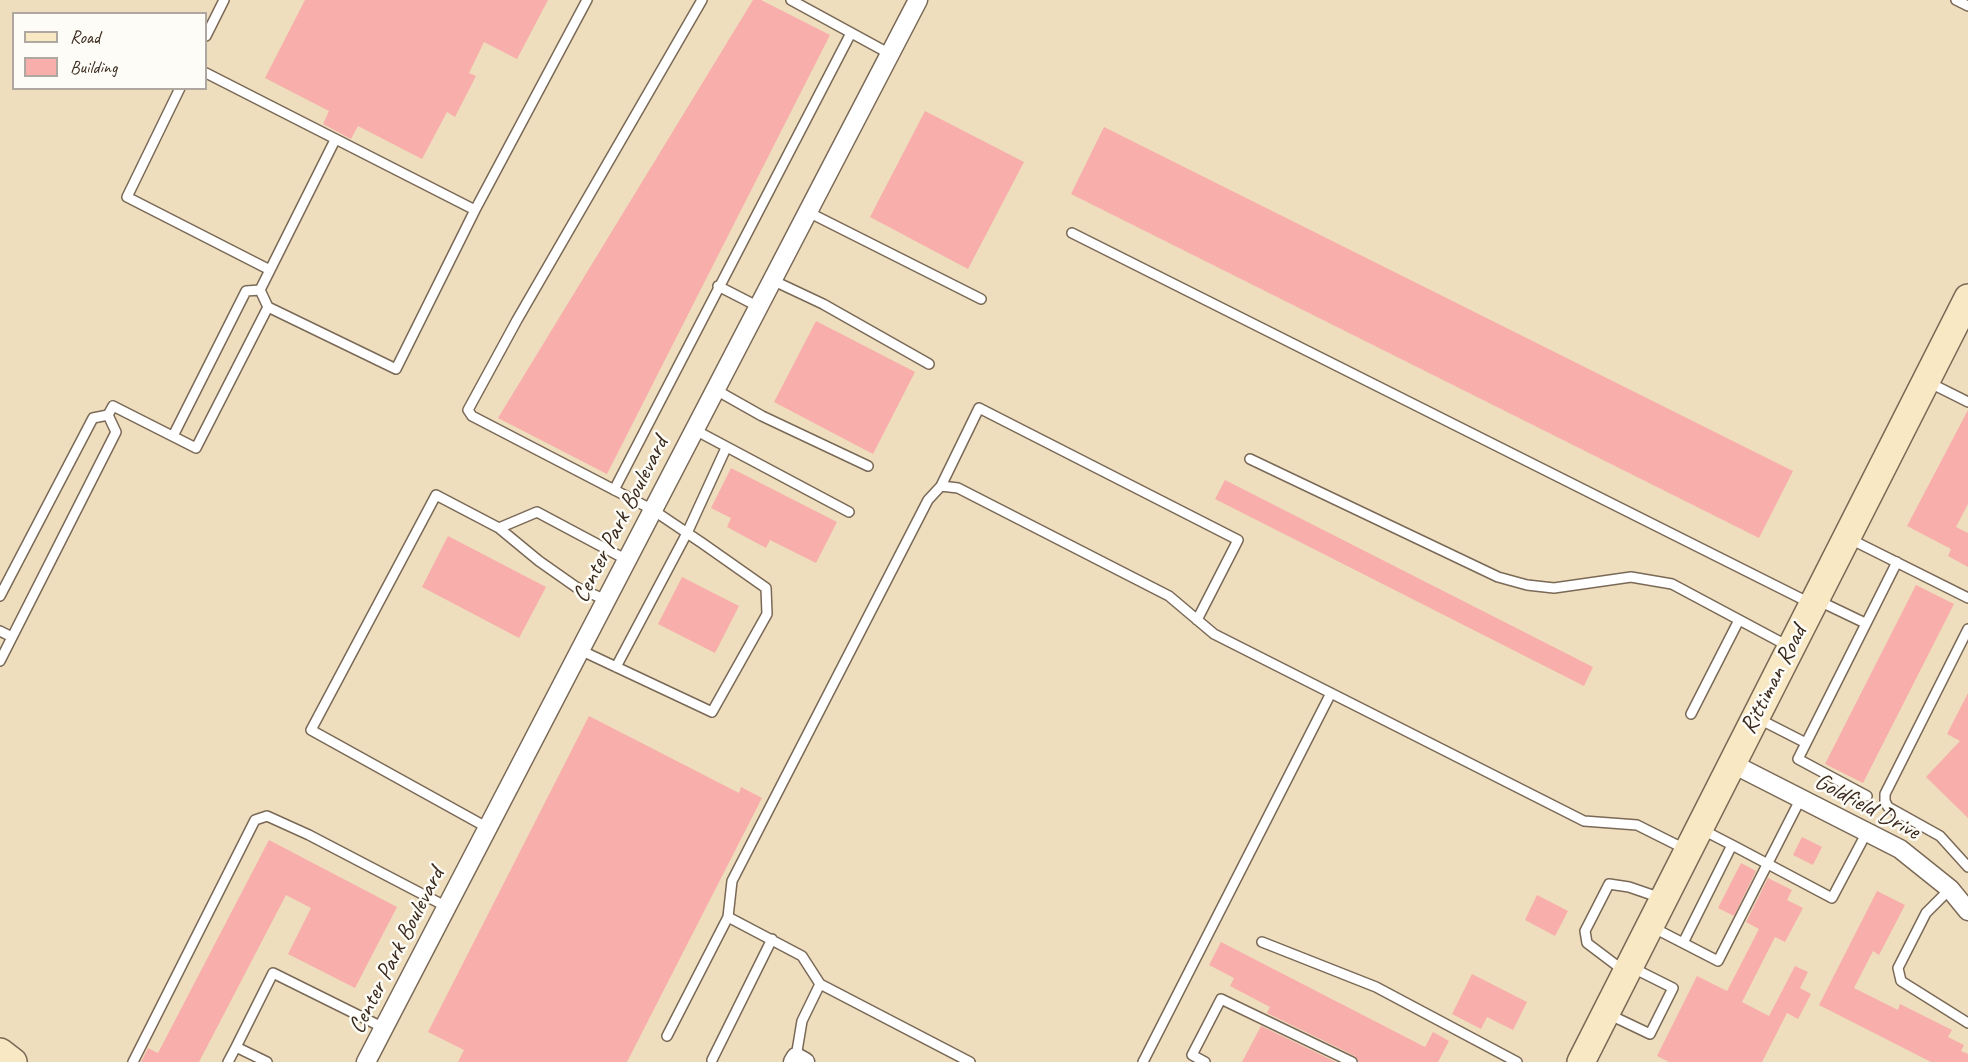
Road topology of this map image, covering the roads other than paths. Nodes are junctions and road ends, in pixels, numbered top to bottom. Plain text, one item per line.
1 (224, 0) edge
2 (587, 0) edge
3 (702, 0) edge
4 (791, 0) edge
5 (918, 0) edge
6 (1956, 0) edge
7 (1968, 6) edge
8 (851, 33) junction
9 (207, 34) edge
10 (890, 54) junction
11 (207, 74) edge
12 (179, 90) edge
13 (335, 140) junction
14 (475, 210) junction
15 (808, 212) junction
16 (1072, 233) dead end
17 (270, 270) junction
18 (772, 280) junction
19 (718, 286) junction
20 (260, 290) junction
21 (1968, 298) edge
22 (981, 299) dead end
23 (268, 307) junction
24 (759, 307) junction
25 (929, 364) dead end
26 (1926, 381) junction
27 (716, 390) junction
28 (1968, 402) edge
29 (108, 415) junction
30 (695, 430) junction
31 (173, 436) junction
32 (726, 448) junction
33 (1250, 459) dead end
34 (868, 466) dead end
35 (941, 486) junction
36 (614, 490) junction
37 (653, 510) junction
38 (849, 512) dead end
39 (499, 528) junction
40 (687, 533) junction
41 (1846, 537) junction
42 (627, 560) junction
43 (1897, 562) junction
44 (0, 596) edge
45 (1968, 598) edge
46 (606, 600) junction
47 (1814, 601) junction
48 (1197, 620) junction
49 (1738, 620) junction
50 (1865, 623) junction
51 (1968, 629) edge
52 (0, 632) edge
53 (12, 637) junction
54 (1791, 647) junction
55 (580, 650) junction
56 (0, 661) edge
57 (616, 667) junction
58 (1331, 693) junction
59 (1691, 714) dead end
60 (1755, 717) junction
61 (1806, 743) junction
62 (1731, 763) junction
63 (1867, 795) dead end
64 (1801, 798) junction
65 (488, 828) junction
66 (1868, 830) junction
67 (1693, 839) junction
68 (1732, 845) junction
69 (1767, 864) junction
70 (1968, 867) edge
71 (1950, 889) junction
72 (1663, 898) junction
73 (447, 907) junction
74 (1968, 911) edge
75 (728, 917) junction
76 (1650, 926) junction
77 (772, 939) junction
78 (1262, 942) dead end
79 (1683, 943) junction
80 (1628, 969) junction
81 (820, 984) junction
82 (1606, 1013) junction
83 (1968, 1023) edge
84 (384, 1028) junction
85 (667, 1036) dead end
86 (236, 1047) junction
87 (0, 1053) edge
88 (712, 1060) dead end
89 (798, 1060) edge
90 (13, 1062) edge
91 (133, 1062) edge
92 (228, 1062) edge
93 (267, 1062) edge
94 (367, 1062) edge
95 (970, 1062) edge
96 (1143, 1062) edge
97 (1205, 1062) edge
98 (1352, 1062) edge
99 (1517, 1062) edge
100 (1581, 1062) edge

1 - 9 lane
2 - 14 lane
3 - 36 lane
4 - 8 lane
5 - 10 street, Center Park Boulevard
6 - 7 lane
8 - 10 lane
8 - 19 lane
10 - 15 street, Center Park Boulevard
11 - 13 lane
12 - 17 lane
13 - 14 lane
13 - 17 lane
14 - 23 lane
15 - 18 street, Center Park Boulevard
15 - 22 lane
16 - 47 lane
17 - 20 lane
18 - 24 street, Center Park Boulevard
18 - 25 lane
19 - 24 lane
19 - 36 lane
20 - 23 lane
20 - 31 lane
21 - 26 main road, Rittiman Road
23 - 31 lane
24 - 27 street, Center Park Boulevard
26 - 28 lane
26 - 41 main road, Rittiman Road
27 - 30 street, Center Park Boulevard
27 - 34 lane
29 - 31 lane
29 - 44 lane
29 - 53 lane
30 - 32 lane
30 - 37 street, Center Park Boulevard
32 - 38 lane
32 - 40 lane
33 - 49 lane
35 - 48 lane
35 - 48 lane
35 - 75 lane
36 - 37 lane
37 - 40 lane
37 - 42 street, Center Park Boulevard
39 - 42 lane
39 - 46 lane
39 - 65 lane
40 - 57 lane
40 - 57 lane
41 - 43 lane
41 - 47 main road, Rittiman Road
42 - 46 street, Center Park Boulevard
43 - 45 lane
43 - 50 lane
46 - 55 street, Center Park Boulevard
47 - 50 lane
47 - 54 main road, Rittiman Road
48 - 58 lane
49 - 54 lane
49 - 59 lane
50 - 61 lane
51 - 70 lane
52 - 53 lane
53 - 56 lane
54 - 60 main road, Rittiman Road
55 - 57 lane
55 - 65 street, Center Park Boulevard
58 - 67 lane
58 - 96 lane
60 - 61 lane
60 - 62 main road, Rittiman Road
61 - 63 lane
62 - 64 street, Goldfield Drive
62 - 67 main road, Rittiman Road
64 - 66 street, Goldfield Drive
64 - 69 lane
65 - 73 street, Center Park Boulevard
66 - 69 lane
66 - 71 street, Goldfield Drive
67 - 68 lane
67 - 72 main road, Rittiman Road
68 - 69 lane
68 - 79 lane
69 - 79 lane
71 - 74 street, Goldfield Drive
71 - 83 lane
72 - 76 main road, Rittiman Road
72 - 80 lane
73 - 84 street, Center Park Boulevard
73 - 91 lane
75 - 77 lane
75 - 85 lane
76 - 79 lane
76 - 80 main road, Rittiman Road
77 - 81 lane
77 - 88 lane
78 - 99 lane
80 - 82 main road, Rittiman Road
80 - 82 lane
81 - 89 lane
81 - 95 lane
82 - 100 main road, Rittiman Road
84 - 86 lane
84 - 94 street, Center Park Boulevard
86 - 92 lane
86 - 93 lane
87 - 90 main road
97 - 98 lane

